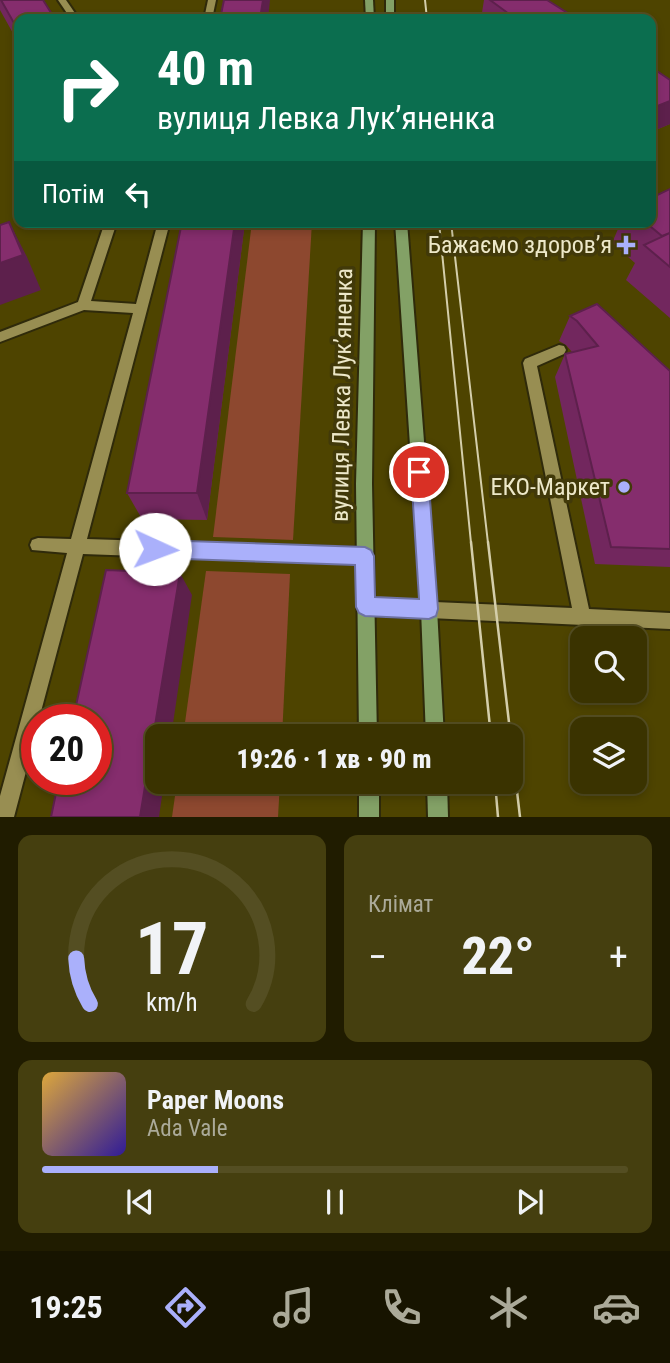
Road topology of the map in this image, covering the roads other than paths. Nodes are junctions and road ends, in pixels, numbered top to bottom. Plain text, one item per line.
1 (109, 228) edge
2 (162, 228) edge
3 (369, 228) edge
4 (401, 228) edge
5 (83, 305) junction
6 (141, 309) junction
7 (0, 337) edge
8 (559, 349) dead end
9 (38, 545) dead end
10 (77, 546) junction
11 (365, 556) junction
12 (365, 607) junction
13 (429, 609) junction
14 (582, 617) junction
15 (670, 621) edge
16 (368, 724) edge
17 (434, 724) edge
18 (369, 794) edge
19 (437, 794) edge
20 (4, 817) edge
21 (369, 817) edge
22 (438, 817) edge

1 - 5 lane
2 - 6 lane
3 - 11 main road, вулиця Левка Лукʼяненка
4 - 13 main road
5 - 6 lane
5 - 7 lane
6 - 10 lane
8 - 14 lane
9 - 10 lane
10 - 11 lane
10 - 20 lane
11 - 12 main road, вулиця Левка Лукʼяненка
12 - 13 lane
12 - 16 main road, вулиця Левка Лукʼяненка
13 - 14 lane
13 - 17 main road
14 - 15 lane
18 - 21 main road
19 - 22 main road

